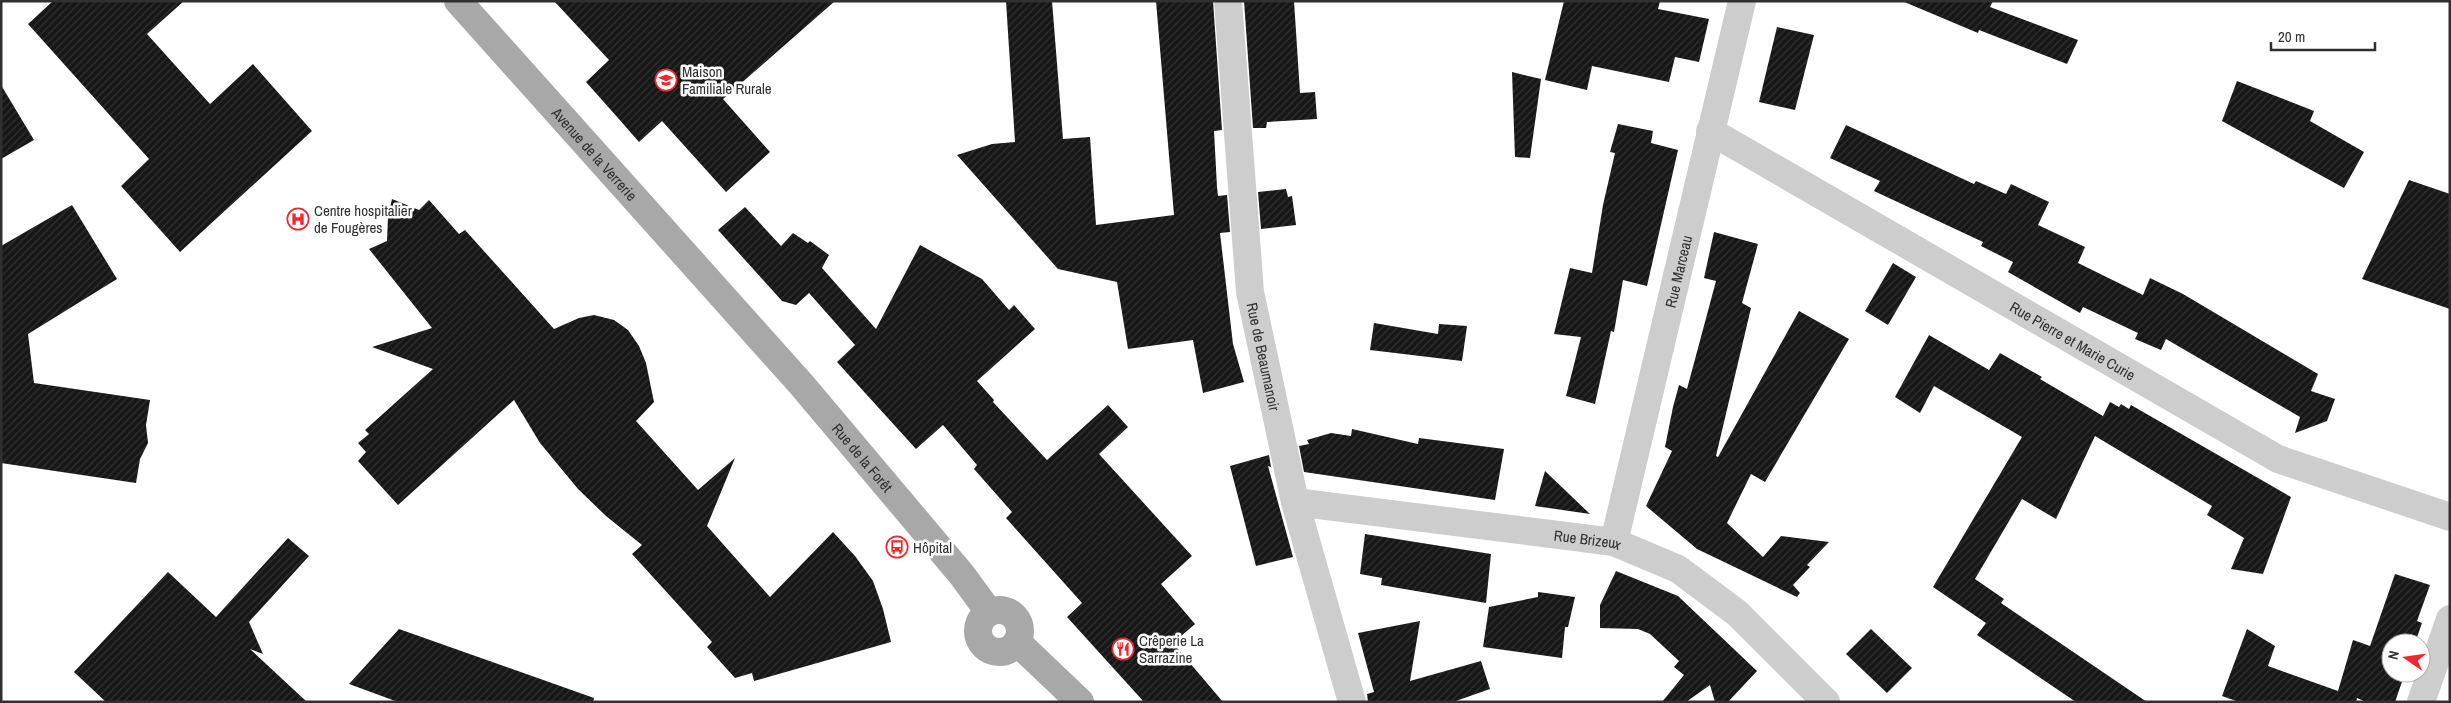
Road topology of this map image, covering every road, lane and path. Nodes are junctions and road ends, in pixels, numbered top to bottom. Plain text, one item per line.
1 (458, 1) edge
2 (1228, 1) edge
3 (1742, 1) edge
4 (1710, 131) junction
5 (732, 307) joint
6 (1295, 502) junction
7 (2450, 517) edge
8 (1614, 542) junction
9 (2450, 619) edge
10 (1080, 702) edge
11 (1352, 702) edge
12 (1826, 702) edge
13 (2421, 702) edge

1 - 5 main road, Avenue de la Verrerie
2 - 6 street, Rue de Beaumanoir
3 - 4 street, Rue Marceau
4 - 7 street, Rue Pierre et Marie Curie
4 - 8 street, Rue Marceau
5 - 10 main road, Rue de la Forêt
6 - 8 street, Rue Brizeux
6 - 11 street, Rue de Beaumanoir
8 - 12 street, Rue Brizeux
9 - 13 street

